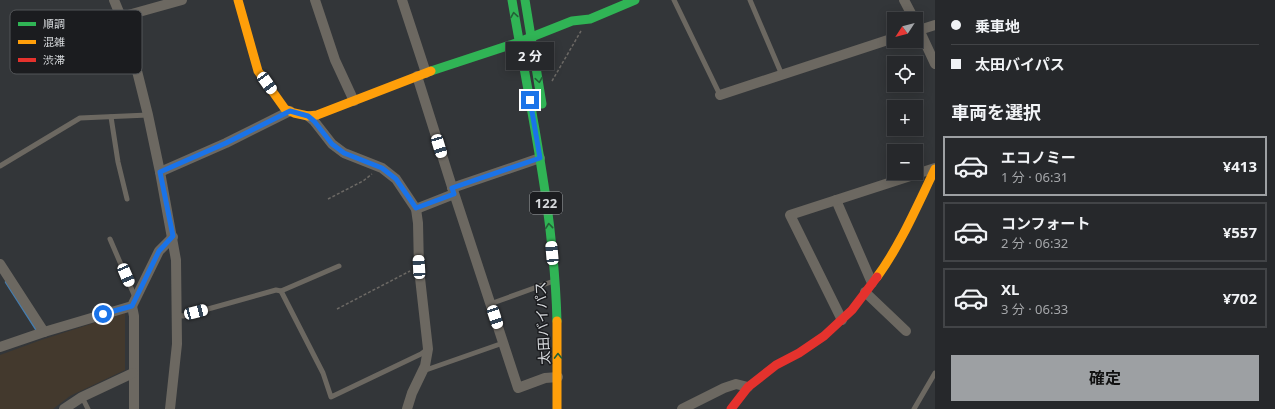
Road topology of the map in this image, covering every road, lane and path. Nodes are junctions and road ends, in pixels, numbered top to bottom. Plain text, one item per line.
1 (114, 0) edge
2 (182, 0) edge
3 (315, 0) edge
4 (402, 0) edge
5 (512, 0) edge
6 (525, 0) edge
7 (635, 0) edge
8 (674, 0) edge
9 (750, 0) edge
10 (904, 0) edge
11 (240, 1) edge
12 (118, 10) edge
13 (142, 11) edge
14 (910, 12) edge
15 (588, 19) junction
16 (935, 25) edge
17 (923, 27) edge
18 (532, 36) junction
19 (887, 40) edge
20 (923, 40) edge
21 (519, 42) junction
22 (935, 64) edge
23 (137, 74) edge
24 (421, 74) junction
25 (782, 75) junction
26 (539, 84) junction
27 (720, 95) joint
28 (354, 101) junction
29 (290, 111) junction
30 (544, 113) dead end
31 (148, 115) junction
32 (308, 116) junction
33 (111, 117) junction
34 (540, 158) junction
35 (0, 166) edge
36 (380, 168) junction
37 (935, 169) edge
38 (160, 172) junction
39 (932, 184) edge
40 (453, 191) junction
41 (328, 199) dead end
42 (127, 200) dead end
43 (836, 200) junction
44 (416, 208) junction
45 (173, 236) junction
46 (110, 239) dead end
47 (0, 264) edge
48 (339, 266) dead end
49 (419, 267) junction
50 (554, 280) junction
51 (872, 283) junction
52 (282, 291) junction
53 (865, 292) junction
54 (134, 302) junction
55 (490, 304) junction
56 (337, 309) dead end
57 (178, 315) junction
58 (842, 320) junction
59 (906, 331) dead end
60 (44, 332) junction
61 (503, 343) junction
62 (0, 347) edge
63 (428, 349) junction
64 (422, 372) junction
65 (133, 373) junction
66 (935, 373) edge
67 (558, 377) junction
68 (748, 387) junction
69 (82, 397) junction
70 (64, 409) edge
71 (88, 409) edge
72 (134, 409) edge
73 (170, 409) edge
74 (407, 409) edge
75 (557, 409) edge
76 (682, 409) edge
77 (731, 409) edge
78 (914, 409) edge

1 - 12 street
2 - 13 street
3 - 28 street
4 - 24 street
21 -> 5 main road, 太田バイパス / 122
6 - 18 main road
7 - 15 main road
8 - 27 lane
9 - 25 lane
10 - 14 street
11 - 29 main road
15 - 18 main road
15 - 26 path
16 - 17 street
18 - 21 main road
18 -> 26 main road
19 - 25 street
20 - 22 street
21 - 24 main road
21 - 34 main road, 太田バイパス / 122
23 - 31 street
24 - 28 main road
24 - 40 street
25 - 27 street
26 - 30 main road
28 - 32 main road
29 - 32 main road
29 - 38 street
31 - 33 lane
31 - 38 street
32 - 36 street
33 - 35 lane
33 - 42 lane
34 - 40 street
50 -> 34 main road, 太田バイパス / 122
36 - 41 path
36 - 44 street
37 - 39 main road
37 - 43 street
38 - 45 street
39 - 51 main road
40 - 44 street
40 - 55 street
43 - 51 street
43 - 58 street
44 - 49 street
45 - 54 street
45 - 57 street
46 - 54 lane
47 - 60 street
48 - 52 lane
49 - 56 path
49 - 63 street
50 - 55 lane
67 -> 50 main road, 太田バイパス / 122
51 - 53 main road
52 - 57 lane
52 - 63 lane
53 - 58 main road
53 - 59 street
54 - 60 street
54 - 65 street
55 - 61 street
57 - 73 street
58 - 68 main road
60 - 62 street
61 - 64 lane
61 - 67 street
63 - 64 street
64 - 74 street
65 - 69 street
65 - 72 street
66 - 78 lane
67 - 75 main road, 太田バイパス / 122
68 - 76 street
68 - 77 main road
69 - 70 street
69 - 71 lane

